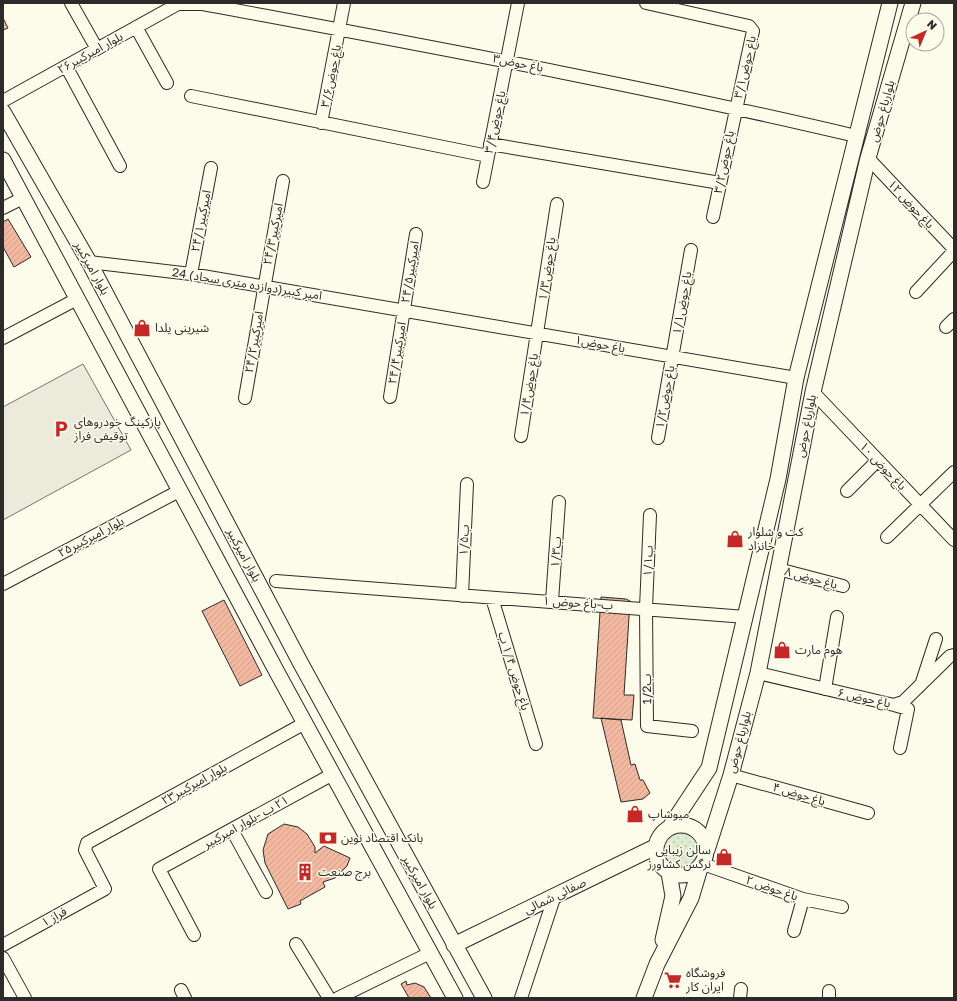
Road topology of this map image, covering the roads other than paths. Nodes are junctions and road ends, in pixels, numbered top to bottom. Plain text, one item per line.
1 (71, 3) edge
2 (344, 3) edge
3 (518, 3) edge
4 (646, 3) edge
5 (890, 3) edge
6 (177, 4) edge
7 (885, 24) junction
8 (136, 27) junction
9 (340, 29) junction
10 (905, 30) edge
11 (905, 33) edge
12 (97, 49) junction
13 (507, 61) junction
14 (66, 66) junction
15 (167, 83) dead end
16 (191, 96) dead end
17 (3, 101) edge
18 (736, 107) junction
19 (3, 112) edge
20 (321, 123) junction
21 (856, 136) junction
22 (489, 150) junction
23 (868, 158) junction
24 (3, 160) edge
25 (120, 166) dead end
26 (211, 168) dead end
27 (283, 181) dead end
28 (483, 182) dead end
29 (720, 184) junction
30 (23, 198) junction
31 (557, 204) dead end
32 (3, 208) edge
33 (713, 217) dead end
34 (416, 234) dead end
35 (691, 250) dead end
36 (954, 250) edge
37 (89, 262) junction
38 (191, 274) junction
39 (263, 287) junction
40 (916, 292) dead end
41 (77, 298) junction
42 (404, 310) junction
43 (538, 334) junction
44 (3, 338) edge
45 (672, 357) junction
46 (796, 378) junction
47 (813, 392) junction
48 (390, 397) dead end
49 (245, 398) dead end
50 (521, 436) dead end
51 (658, 438) dead end
52 (878, 460) junction
53 (780, 470) junction
54 (954, 472) edge
55 (798, 473) junction
56 (467, 484) dead end
57 (180, 491) junction
58 (848, 491) dead end
59 (559, 502) dead end
60 (921, 505) junction
61 (650, 515) dead end
62 (887, 537) dead end
63 (954, 540) edge
64 (778, 569) junction
65 (276, 581) dead end
66 (3, 584) edge
67 (844, 586) dead end
68 (462, 596) junction
69 (492, 598) junction
70 (552, 601) junction
71 (646, 608) junction
72 (746, 617) junction
73 (837, 617) dead end
74 (936, 639) dead end
75 (295, 653) junction
76 (954, 654) edge
77 (272, 663) junction
78 (758, 673) junction
79 (922, 683) junction
80 (825, 689) junction
81 (894, 706) junction
82 (305, 723) junction
83 (692, 731) dead end
84 (536, 744) dead end
85 (900, 748) dead end
86 (333, 774) junction
87 (731, 775) junction
88 (868, 814) dead end
89 (670, 827) junction
90 (232, 830) junction
91 (656, 847) junction
92 (703, 861) junction
93 (669, 873) junction
94 (105, 889) joint
95 (266, 892) dead end
96 (555, 895) junction
97 (803, 899) junction
98 (842, 907) dead end
99 (794, 931) dead end
100 (194, 935) dead end
101 (296, 944) dead end
102 (3, 945) edge
103 (454, 945) junction
104 (430, 953) junction
105 (3, 958) edge
106 (657, 964) junction
107 (25, 998) edge
108 (329, 998) edge
109 (338, 998) edge
110 (455, 998) edge
111 (484, 998) edge
112 (521, 998) edge
113 (644, 998) edge

1 - 12 street
2 - 9 street, باغ حوض۳/۶
3 - 13 street, باغ حوض۳/۴
4 - 18 street, باغ حوض۳/۱
5 - 7 main road, بلوارباغ حوض
6 - 8 street, بلوار امیرکبیر۲۶
6 - 9 street, باغ حوض۳
7 - 10 main road
7 - 21 main road, بلوارباغ حوض
8 - 12 street, بلوار امیرکبیر۲۶
8 - 15 street
9 - 13 street, باغ حوض۳
9 - 20 street, باغ حوض۳/۶
11 - 23 main road, بلوارباغ حوض
12 - 14 street, بلوار امیرکبیر۲۶
13 - 18 street, باغ حوض۳
13 - 22 street, باغ حوض۳/۴
14 - 17 street, بلوار امیرکبیر۲۶
14 - 25 street
16 - 20 street
18 - 21 street, باغ حوض۳
18 - 29 street, باغ حوض۳/۲
19 - 37 main road, بلوار امیرکبیر
20 - 22 street
21 - 46 main road, بلوارباغ حوض
22 - 28 street, باغ حوض۳/۴
22 - 29 street
23 - 36 street, ۱۲ باغ حوض
23 - 47 main road, بلوارباغ حوض
24 - 30 main road, بلوار امیرکبیر
26 - 38 street, امیرکبیر۲۴/۱
27 - 39 street, امیرکبیر۲۴/۳
29 - 33 street, باغ حوض۳/۲
30 - 32 street
30 - 41 main road, بلوار امیرکبیر
31 - 43 street, باغ حوض۱/۳
34 - 42 street, امیرکبیر۲۴/۵
35 - 45 street, باغ حوض۱/۱
36 - 40 street
37 - 38 street, 24 امیر کبیر(دوازده متری سجاد)
37 - 75 main road, بلوار امیرکبیر
38 - 39 street, 24 امیر کبیر(دوازده متری سجاد)
39 - 42 street, 24 امیر کبیر(دوازده متری سجاد)
39 - 49 street, امیرکبیر۲۴/۲
41 - 44 street
41 - 57 main road, بلوار امیرکبیر
42 - 43 street, باغ حوض۱
42 - 48 street, امیرکبیر۲۴/۴
43 - 45 street, باغ حوض۱
43 - 50 street, باغ حوض۱/۴
45 - 46 street, باغ حوض۱
45 - 51 street, باغ حوض۱/۲
46 - 53 main road, بلوارباغ حوض
47 - 52 street, ۱۰ باغ حوض
47 - 55 main road, بلوارباغ حوض
52 - 58 street
52 - 60 street, ۱۰ باغ حوض
53 - 55 main road
53 - 72 main road, بلوارباغ حوض
54 - 60 street
55 - 64 main road, بلوارباغ حوض
56 - 68 street, ب۱/۵
57 - 66 street, بلوار امیرکبیر۲۵
57 - 77 main road, بلوار امیرکبیر
59 - 70 street, ب۱/۳
60 - 62 street
60 - 63 street, ۱۰ باغ حوض
61 - 71 street, ب۱/۱
64 - 67 street, ۸ باغ حوض
64 - 78 main road, بلوارباغ حوض
65 - 68 street, ۱ ب-باغ حوض
68 - 69 street, ۱ ب-باغ حوض
69 - 70 street, ۱ ب-باغ حوض
69 - 84 street, باغ حوض ۱/۴ ب
70 - 71 street, ۱ ب-باغ حوض
71 - 72 street, ۱ ب-باغ حوض
71 - 83 street, 1/2ب
72 - 89 main road, بلوارباغ حوض
73 - 80 street
74 - 79 street
75 - 77 main road
75 - 103 main road, بلوار امیرکبیر
76 - 79 street, ۶ باغ حوض
77 - 82 main road, بلوار امیرکبیر
78 - 80 street, ۶ باغ حوض
78 - 87 main road, بلوارباغ حوض
79 - 81 street, ۶ باغ حوض
80 - 81 street, ۶ باغ حوض
81 - 85 street
82 - 86 main road, بلوار امیرکبیر
82 - 94 street, ۲۳بلوار امیرکبیر
86 - 90 street, ٢١ ب -بلوار امیرکبیر
86 - 104 main road, بلوار امیرکبیر
87 - 88 street, ۴ باغ حوض
87 - 92 main road, بلوارباغ حوض
89 - 91 main road
89 - 92 main road
90 - 95 street
90 - 100 street, ٢١ ب -بلوار امیرکبیر
91 - 93 main road
91 - 96 main road, صفائی شمالی
92 - 93 main road
92 - 97 street, ۲ باغ حوض
92 - 106 main road, بلوارباغ حوض
93 - 106 main road, بلوارباغ حوض
94 - 102 street, فراز ۱
96 - 103 main road, صفائی شمالی
96 - 112 street
97 - 98 street, ۲ باغ حوض
97 - 99 street
101 - 108 street
103 - 111 main road, بلوار امیرکبیر
104 - 109 street
104 - 110 main road, بلوار امیرکبیر
105 - 107 street
106 - 113 main road, بلوارباغ حوض

